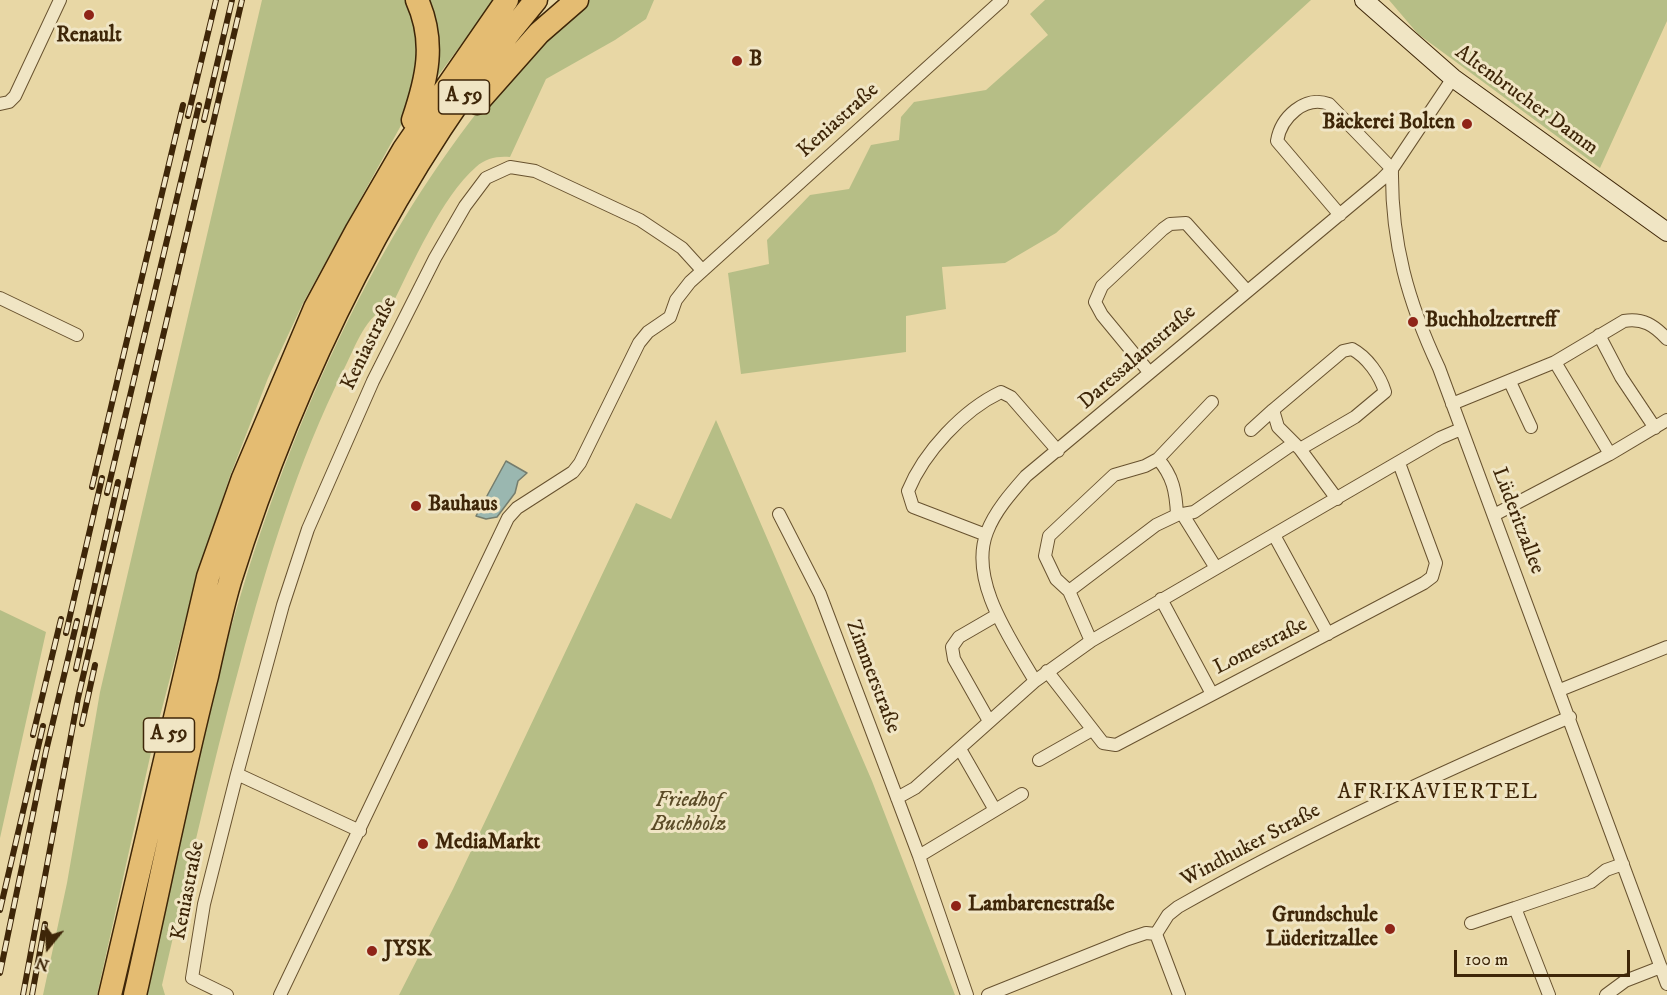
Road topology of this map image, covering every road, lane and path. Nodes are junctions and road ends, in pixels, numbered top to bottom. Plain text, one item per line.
1 (60, 0) edge
2 (417, 0) edge
3 (507, 0) edge
4 (536, 0) edge
5 (577, 0) edge
6 (1002, 0) edge
7 (1364, 0) edge
8 (1453, 78) junction
9 (0, 104) edge
10 (404, 149) junction
11 (1392, 168) junction
12 (398, 199) junction
13 (1340, 215) junction
14 (1667, 232) edge
15 (702, 270) junction
16 (1247, 291) junction
17 (0, 298) edge
18 (77, 335) dead end
19 (1599, 335) junction
20 (1667, 339) edge
21 (1556, 362) junction
22 (1149, 372) junction
23 (1510, 382) junction
24 (1212, 402) dead end
25 (1452, 404) junction
26 (1273, 410) junction
27 (1667, 420) edge
28 (1531, 427) dead end
29 (1655, 428) junction
30 (1461, 429) junction
31 (1251, 430) dead end
32 (1297, 446) junction
33 (1058, 450) junction
34 (1610, 454) junction
35 (1158, 459) junction
36 (1400, 463) junction
37 (1337, 499) junction
38 (779, 514) dead end
39 (1180, 515) junction
40 (1494, 515) junction
41 (986, 535) junction
42 (1274, 535) junction
43 (1216, 567) junction
44 (1069, 591) junction
45 (1161, 599) junction
46 (997, 615) junction
47 (1328, 634) junction
48 (1091, 641) junction
49 (1667, 647) edge
50 (1047, 671) junction
51 (1035, 681) junction
52 (1560, 690) junction
53 (1212, 694) junction
54 (1570, 717) junction
55 (989, 721) junction
56 (1092, 730) junction
57 (960, 749) junction
58 (1040, 760) dead end
59 (237, 774) junction
60 (1022, 794) dead end
61 (897, 798) junction
62 (995, 810) junction
63 (360, 831) junction
64 (919, 856) junction
65 (1623, 864) junction
66 (1515, 908) junction
67 (1471, 923) dead end
68 (1155, 934) junction
69 (1661, 967) junction
70 (1667, 984) edge
71 (110, 995) edge
72 (135, 995) edge
73 (227, 995) edge
74 (280, 995) edge
75 (967, 995) edge
76 (988, 995) edge
77 (1179, 995) edge
78 (1549, 995) edge
79 (1606, 995) edge

1 - 9 street
2 - 10 highway
3 - 10 highway, A 59
4 - 12 highway, A 59
5 - 12 highway
6 - 15 street, Keniastraße
7 - 8 main road, Altenbrucher Damm
8 - 11 street
8 - 14 main road, Altenbrucher Damm
10 - 71 highway, A 59
11 - 13 street, Daressalamstraße
11 - 13 street
11 - 25 street, Lüderitzallee
12 - 72 highway, A 59
13 - 16 street, Daressalamstraße
15 - 59 street, Keniastraße
15 - 63 street, Keniastraße
16 - 22 street, Daressalamstraße
16 - 22 street
17 - 18 street
19 - 20 street
19 - 21 street
19 - 29 street
21 - 23 street
21 - 34 street
22 - 33 street, Daressalamstraße
23 - 25 street
23 - 28 street
24 - 35 street
25 - 30 street, Lüderitzallee
26 - 31 street
26 - 32 street
26 - 32 street
27 - 29 street
29 - 34 street
30 - 36 street
30 - 40 street, Lüderitzallee
32 - 37 street
32 - 39 street
33 - 41 street, Daressalamstraße
33 - 41 street
34 - 40 street
35 - 39 street
35 - 44 street
36 - 37 street
36 - 47 street, Lomestraße
37 - 42 street
38 - 61 street, Zimmerstraße
39 - 43 street
39 - 44 street
40 - 52 street, Lüderitzallee
41 - 46 street, Daressalamstraße
42 - 43 street
42 - 47 street, Lomestraße
43 - 45 street
44 - 48 street
45 - 48 street
45 - 53 street, Lomestraße
46 - 51 street, Daressalamstraße
46 - 55 street
47 - 53 street, Lomestraße
48 - 50 street
49 - 52 street
50 - 51 street
50 - 56 street, Lomestraße
51 - 55 street
52 - 54 street, Lüderitzallee
53 - 56 street, Lomestraße
54 - 65 street, Lüderitzallee
54 - 68 street, Windhuker Straße
55 - 57 street
56 - 58 street
57 - 61 street
57 - 62 street
59 - 63 street
59 - 73 street, Keniastraße
60 - 62 street
61 - 64 street, Zimmerstraße
62 - 64 street
63 - 74 street, Keniastraße
64 - 75 street, Zimmerstraße
65 - 66 street
65 - 69 street, Lüderitzallee
66 - 67 street
66 - 78 street
68 - 76 street
68 - 77 street
69 - 70 street, Lüderitzallee
69 - 79 street

